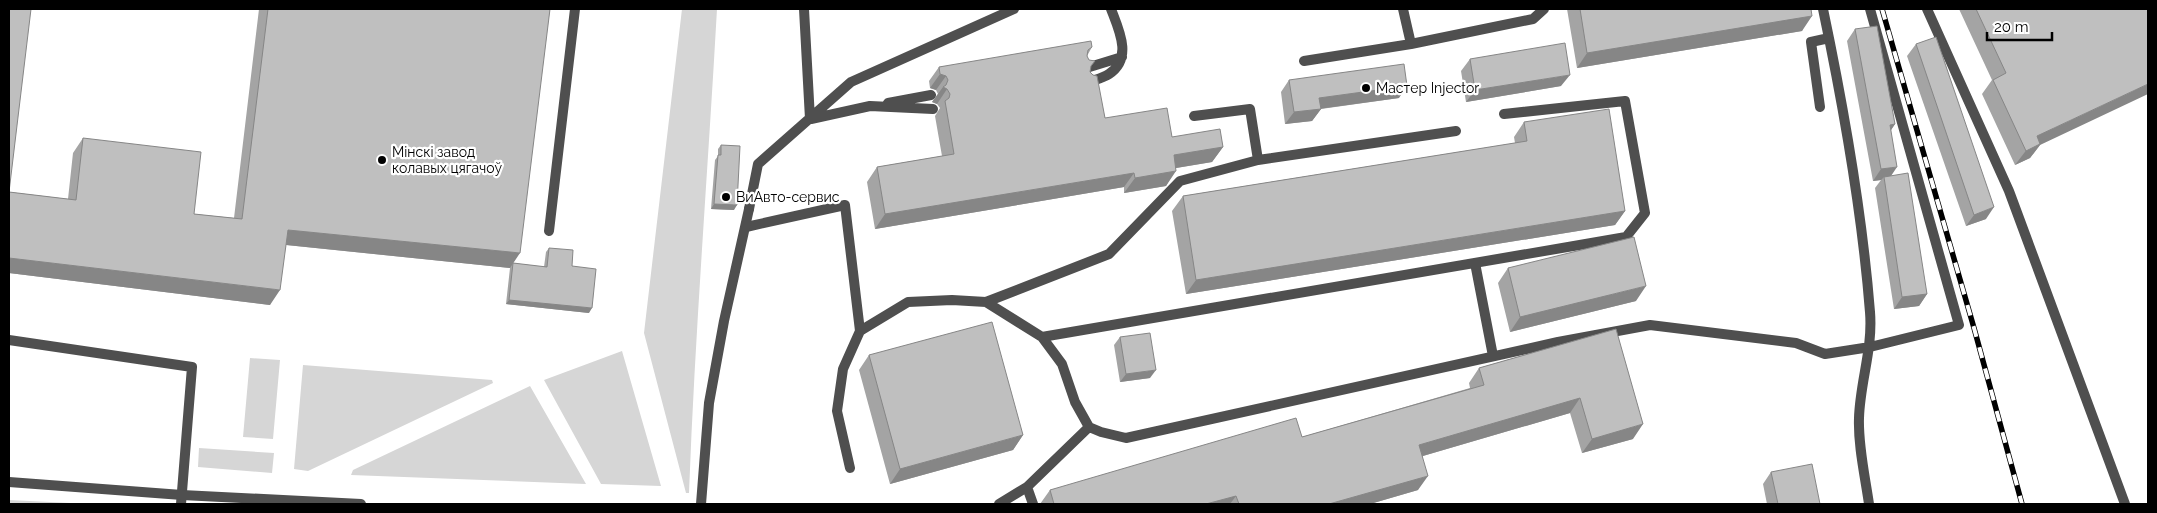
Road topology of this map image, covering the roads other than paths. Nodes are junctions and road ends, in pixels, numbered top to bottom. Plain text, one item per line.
1 (575, 9) edge
2 (804, 9) edge
3 (1014, 9) edge
4 (1111, 9) edge
5 (1403, 9) edge
6 (1544, 9) edge
7 (1823, 9) edge
8 (1870, 9) edge
9 (1927, 9) edge
10 (1829, 38) junction
11 (1411, 44) junction
12 (1122, 57) junction
13 (1304, 61) dead end
14 (1083, 69) edge
15 (1086, 84) edge
16 (931, 94) dead end
17 (870, 106) junction
18 (1820, 106) dead end
19 (934, 109) dead end
20 (1504, 114) dead end
21 (1194, 116) dead end
22 (810, 119) junction
23 (1456, 131) dead end
24 (1258, 160) junction
25 (746, 227) junction
26 (549, 231) dead end
27 (1475, 263) junction
28 (986, 302) junction
29 (860, 330) junction
30 (1042, 337) junction
31 (9, 340) edge
32 (1870, 347) junction
33 (1493, 356) junction
34 (1089, 427) junction
35 (850, 468) dead end
36 (9, 482) edge
37 (1027, 487) junction
38 (181, 500) edge
39 (319, 503) edge
40 (361, 504) edge
41 (701, 504) edge
42 (999, 504) edge
43 (1033, 504) edge
44 (1869, 504) edge
45 (2125, 504) edge

1 - 26 street
2 - 22 street
3 - 22 street
4 - 12 street
5 - 11 street
6 - 11 street
7 - 10 street
8 - 32 street
9 - 45 street
10 - 18 street
10 - 32 street
11 - 13 street
12 - 14 street
12 - 15 street
16 - 17 street
17 - 19 street
17 - 22 street
20 - 27 street
21 - 24 street
22 - 25 street
23 - 24 street
24 - 28 street
25 - 29 street
25 - 41 street
27 - 30 street
27 - 33 street
28 - 29 street
28 - 30 street
29 - 35 street
30 - 34 street
31 - 38 street
32 - 33 street
32 - 44 street
33 - 34 street
34 - 37 street
36 - 38 street
37 - 42 street
37 - 43 street
38 - 39 street
39 - 40 street

